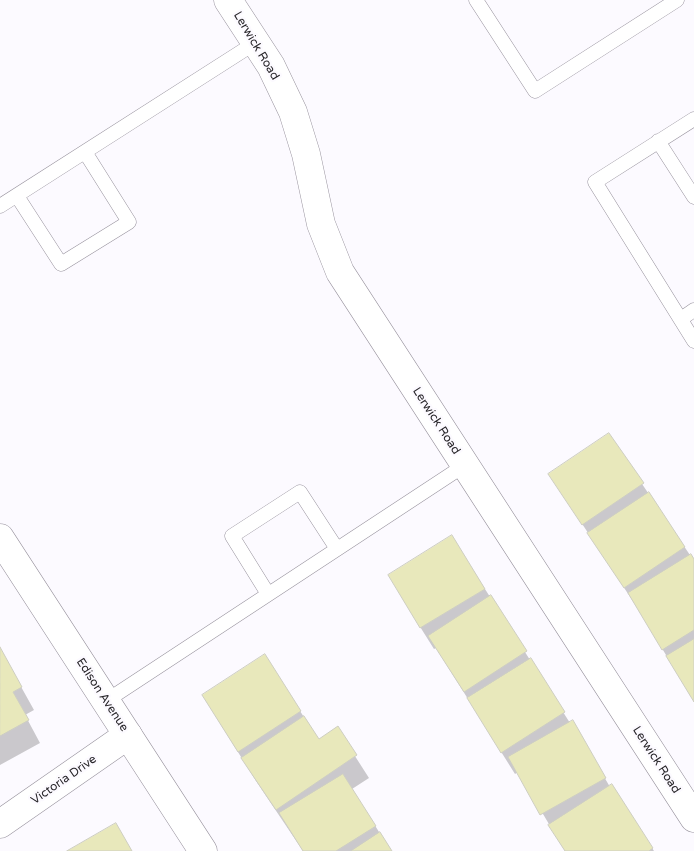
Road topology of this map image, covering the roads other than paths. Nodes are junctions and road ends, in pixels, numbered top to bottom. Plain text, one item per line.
1 (228, 0) edge
2 (476, 0) edge
3 (677, 0) edge
4 (255, 42) junction
5 (694, 119) edge
6 (658, 141) junction
7 (85, 152) junction
8 (17, 196) junction
9 (694, 197) edge
10 (0, 206) edge
11 (694, 310) edge
12 (681, 320) junction
13 (694, 341) edge
14 (465, 465) junction
15 (0, 538) edge
16 (337, 549) junction
17 (268, 594) junction
18 (106, 701) junction
19 (128, 735) junction
20 (694, 818) edge
21 (0, 824) edge
22 (204, 851) edge

1 - 4 street, Lerwick Road
2 - 3 lane
4 - 7 lane
4 - 14 street, Lerwick Road
5 - 6 lane
6 - 9 lane
6 - 12 lane
7 - 8 lane
7 - 8 lane
8 - 10 lane
11 - 12 lane
12 - 13 lane
14 - 16 lane
14 - 20 street, Lerwick Road
15 - 18 street, Edison Avenue
16 - 17 lane
16 - 17 lane
17 - 18 lane
18 - 19 street, Edison Avenue
19 - 21 street, Victoria Drive
19 - 22 street, Edison Avenue

